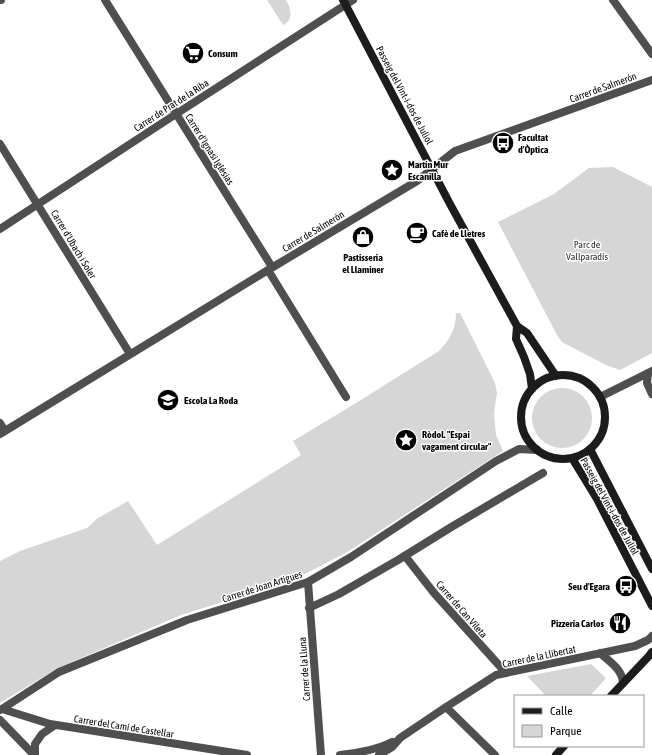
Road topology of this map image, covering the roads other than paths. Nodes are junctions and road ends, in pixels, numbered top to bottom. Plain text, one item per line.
1 (105, 0) edge
2 (353, 0) edge
3 (613, 0) edge
4 (344, 2) edge
5 (652, 54) edge
6 (652, 80) edge
7 (176, 114) junction
8 (0, 144) edge
9 (432, 169) junction
10 (38, 204) junction
11 (0, 229) edge
12 (270, 268) junction
13 (517, 326) junction
14 (130, 354) junction
15 (650, 372) edge
16 (556, 376) junction
17 (532, 389) junction
18 (652, 394) edge
19 (346, 397) dead end
20 (600, 397) junction
21 (0, 423) edge
22 (2, 433) edge
23 (590, 449) junction
24 (537, 450) junction
25 (572, 458) junction
26 (543, 473) dead end
27 (405, 556) junction
28 (652, 568) edge
29 (308, 582) junction
30 (652, 606) edge
31 (310, 608) junction
32 (652, 636) edge
33 (600, 653) junction
34 (651, 654) edge
35 (506, 673) junction
36 (623, 683) junction
37 (612, 695) edge
38 (446, 707) junction
39 (1, 709) edge
40 (0, 720) edge
41 (54, 725) junction
42 (400, 738) junction
43 (563, 747) edge
44 (34, 755) edge
45 (246, 755) edge
46 (321, 755) edge
47 (340, 755) edge
48 (379, 755) edge
49 (495, 755) edge
50 (556, 755) edge

1 - 7 street, Carrer d'Ignasi Iglésias
2 - 4 street, Carrer de Prat de la Riba
3 - 5 street
4 - 7 street, Carrer de Prat de la Riba
4 - 9 street, Passeig del Vint-i-dos de Juliol
6 - 9 street, Carrer de Salmerón
7 - 10 street, Carrer de Prat de la Riba
7 - 12 street, Carrer d'Ignasi Iglésias
8 - 10 street, Carrer d'Ubach i Soler
9 - 12 street, Carrer de Salmerón
9 - 13 street, Passeig del Vint-i-dos de Juliol
10 - 11 street, Carrer de Prat de la Riba
10 - 14 street, Carrer d'Ubach i Soler
12 - 14 street, Carrer de Salmerón
12 - 19 street, Carrer d'Ignasi Iglésias
13 - 16 street, Passeig del Vint-i-dos de Juliol
13 - 17 street, Passeig del Vint-i-dos de Juliol
14 - 22 street, Carrer de Salmerón
15 - 18 street
15 - 20 street
16 - 17 street, Passeig del Vint-i-dos de Juliol
16 - 20 street, Passeig del Vint-i-dos de Juliol
17 - 24 street, Passeig del Vint-i-dos de Juliol
20 - 23 street, Passeig del Vint-i-dos de Juliol
21 - 22 street
23 - 25 street, Passeig del Vint-i-dos de Juliol
23 - 28 street, Passeig del Vint-i-dos de Juliol
24 - 25 street, Passeig del Vint-i-dos de Juliol
24 - 29 street, Carrer de Joan Artigues
25 - 30 street, Passeig del Vint-i-dos de Juliol
26 - 27 street
27 - 31 street
27 - 35 street, Carrer de Can Vileta
29 - 31 street, Carrer de la Lluna
29 - 39 street, Carrer de Joan Artigues
31 - 46 street, Carrer de la Lluna
32 - 33 street, Carrer de la Llibertat
33 - 35 street, Carrer de la Llibertat
33 - 36 street
34 - 36 street
35 - 38 street, Carrer de la Llibertat
36 - 37 street
38 - 42 street, Carrer de la Llibertat
38 - 49 street
39 - 41 street, Carrer del Camí de Castellar
40 - 44 street
41 - 44 street
41 - 45 street, Carrer del Camí de Castellar
42 - 47 street
42 - 48 street, Carrer de la Llibertat
43 - 50 street

